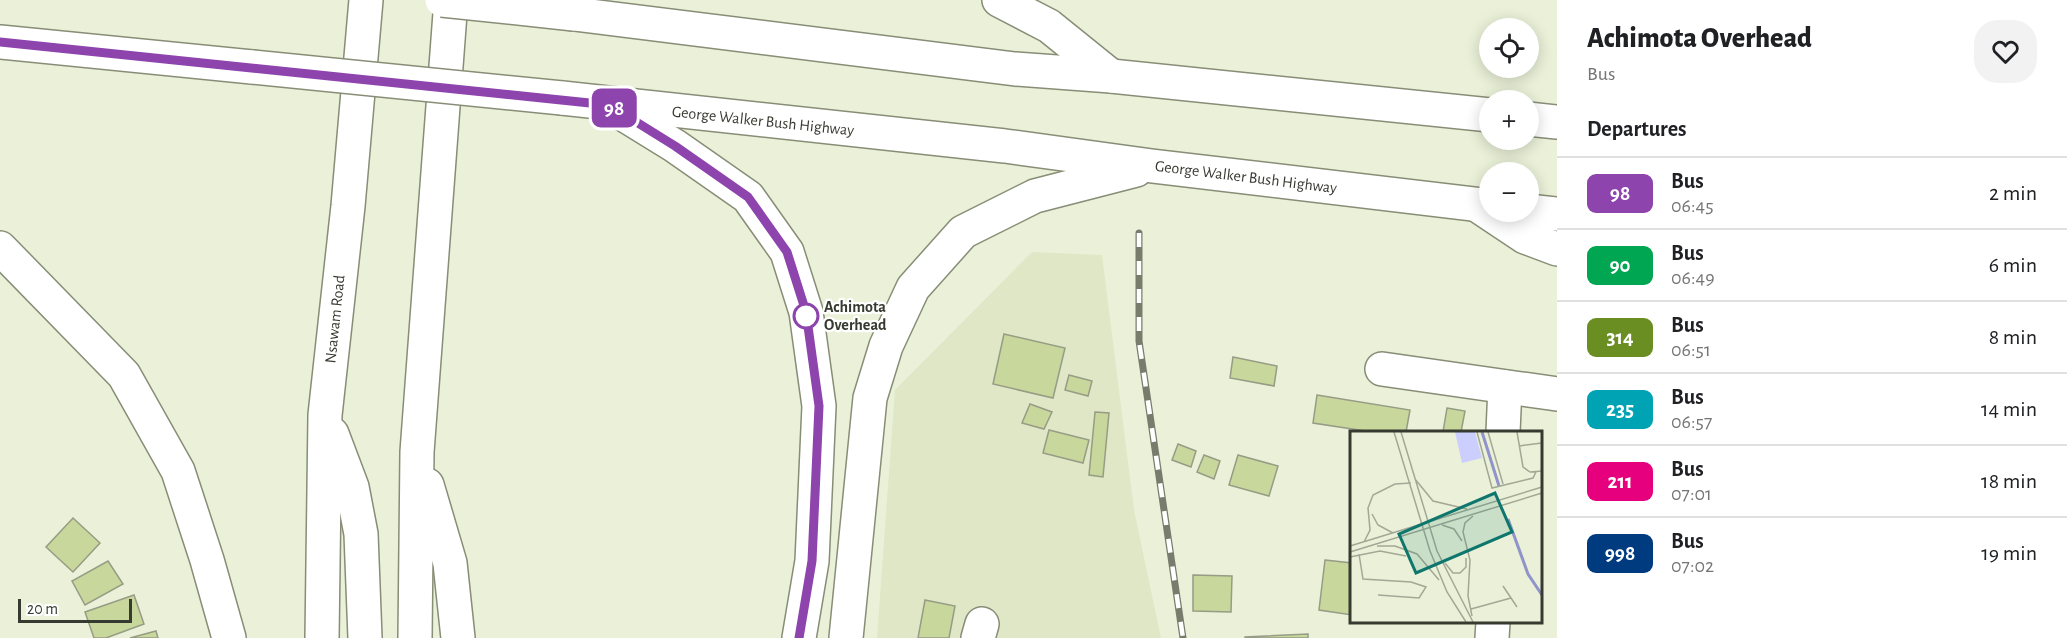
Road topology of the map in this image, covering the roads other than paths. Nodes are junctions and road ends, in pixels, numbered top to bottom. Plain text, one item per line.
1 (366, 0) edge
2 (442, 0) edge
3 (452, 0) edge
4 (999, 0) edge
5 (0, 42) edge
6 (1111, 76) junction
7 (609, 105) junction
8 (1479, 114) edge
9 (1539, 120) edge
10 (1557, 122) edge
11 (1152, 166) junction
12 (1479, 206) edge
13 (1539, 212) edge
14 (1557, 214) edge
15 (1505, 222) edge
16 (0, 248) edge
17 (1557, 249) edge
18 (1382, 369) dead end
19 (1505, 387) junction
20 (1557, 394) edge
21 (325, 415) junction
22 (1503, 431) edge
23 (417, 452) junction
24 (1493, 623) edge
25 (229, 638) edge
26 (322, 638) edge
27 (365, 638) edge
28 (415, 638) edge
29 (458, 638) edge
30 (799, 638) edge
31 (846, 638) edge
32 (1492, 638) edge

1 - 21 main road, Nsawam Road
2 - 6 main road, bridge
3 - 23 main road
4 - 6 main road
5 - 7 main road, George Walker Bush Highway, bridge
6 - 8 main road
7 - 11 main road, George Walker Bush Highway
7 - 30 main road
9 - 10 main road
11 - 12 main road, George Walker Bush Highway
11 - 31 main road
13 - 14 main road
15 - 17 main road
16 - 25 main road
18 - 19 main road
19 - 20 main road
19 - 22 main road
21 - 26 main road, Nsawam Road
21 - 27 main road
23 - 28 main road
23 - 29 main road
24 - 32 main road

